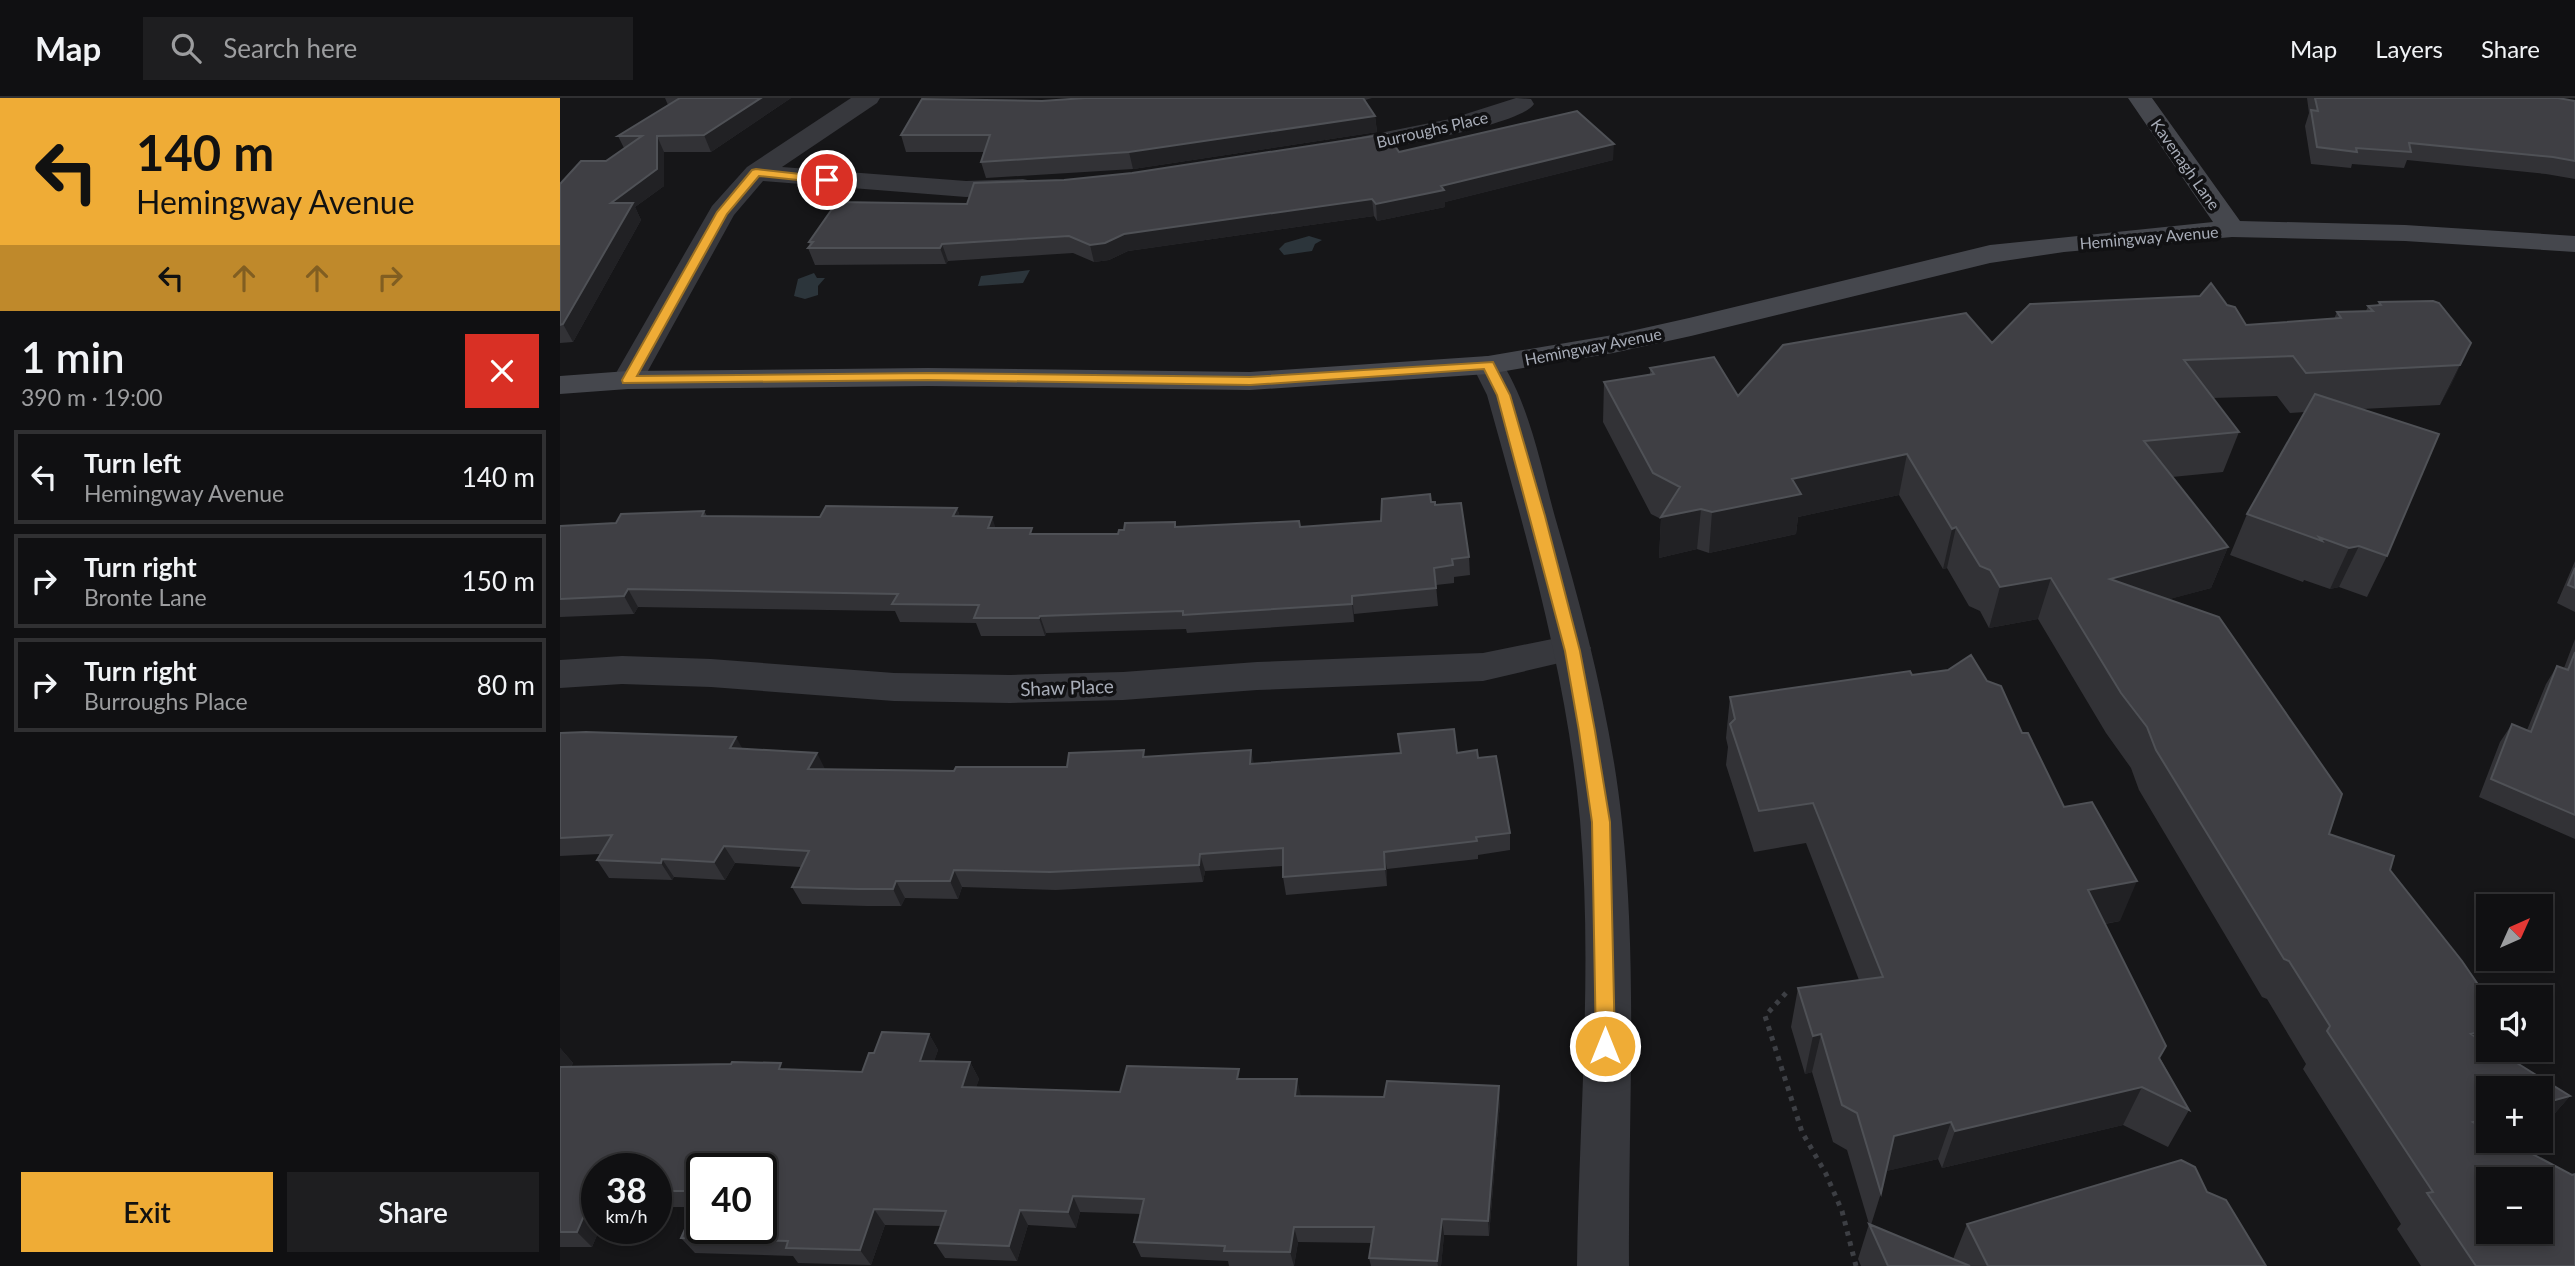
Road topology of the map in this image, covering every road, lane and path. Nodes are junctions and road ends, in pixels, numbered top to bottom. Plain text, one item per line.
1 (868, 98) edge
2 (2140, 98) edge
3 (1522, 104) dead end
4 (1311, 153) edge
5 (756, 173) junction
6 (1041, 187) edge
7 (2232, 229) junction
8 (2575, 244) edge
9 (1488, 365) junction
10 (628, 380) junction
11 (560, 384) edge
12 (1572, 648) junction
13 (560, 674) edge
14 (1786, 993) dead end
15 (1603, 1266) edge
16 (1856, 1266) edge

1 - 5 street
2 - 7 main road, Kavenagh Lane
3 - 4 street, Burroughs Place
5 - 6 street
5 - 10 street
7 - 8 main road, Hemingway Avenue
7 - 9 main road, Hemingway Avenue
9 - 10 main road, Hemingway Avenue
9 - 12 street
10 - 11 main road, Hemingway Avenue
12 - 13 street, Shaw Place
12 - 15 street
14 - 16 path

